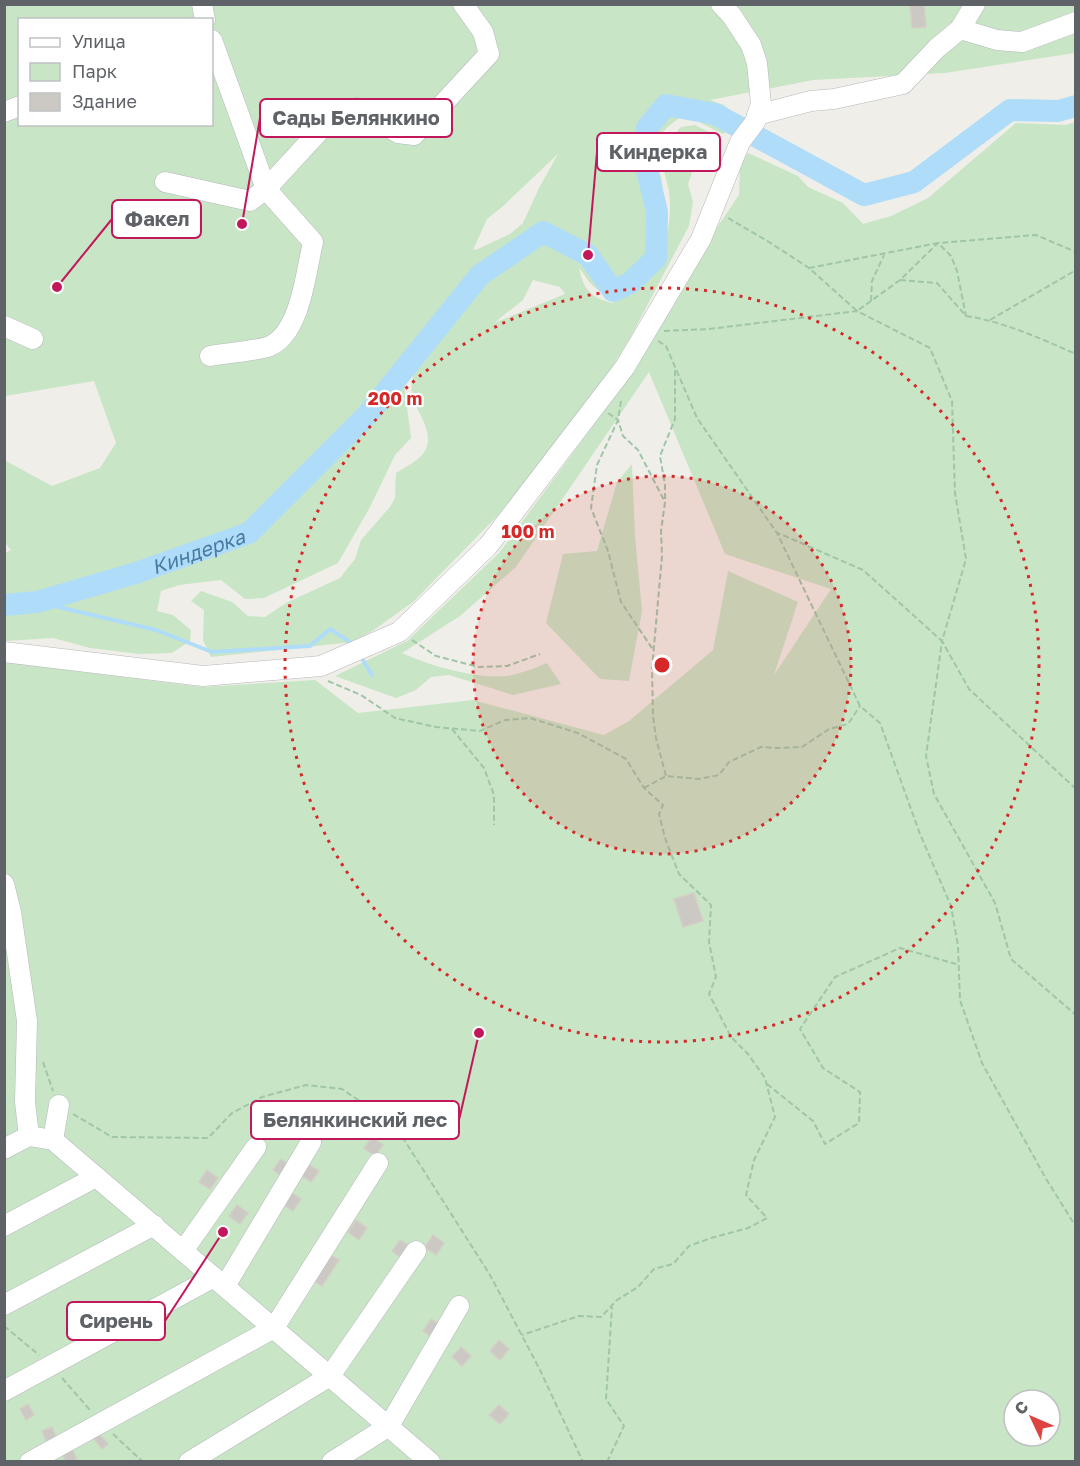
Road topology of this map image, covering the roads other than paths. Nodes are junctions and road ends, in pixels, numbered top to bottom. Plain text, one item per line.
1 (463, 4) edge
2 (721, 4) edge
3 (975, 4) edge
4 (1076, 22) edge
5 (960, 29) junction
6 (213, 43) edge
7 (756, 118) junction
8 (165, 182) dead end
9 (266, 189) junction
10 (4, 326) edge
11 (33, 339) dead end
12 (210, 356) dead end
13 (4, 652) edge
14 (4, 885) edge
15 (58, 1105) road end
16 (29, 1136) junction
17 (53, 1140) junction
18 (311, 1142) dead end
19 (256, 1147) dead end
20 (4, 1149) edge
21 (378, 1163) dead end
22 (96, 1177) junction
23 (4, 1226) edge
24 (154, 1226) junction
25 (183, 1251) junction
26 (416, 1251) dead end
27 (220, 1282) junction
28 (4, 1305) edge
29 (459, 1306) dead end
30 (274, 1328) junction
31 (330, 1376) junction
32 (4, 1391) edge
33 (388, 1426) junction
34 (30, 1461) edge
35 (189, 1461) edge
36 (332, 1461) edge
37 (430, 1461) edge

1 - 9 street
2 - 7 street
3 - 5 street
4 - 5 street
5 - 7 street
6 - 9 street
7 - 13 street
8 - 9 street
9 - 12 street
10 - 11 street
14 - 16 street
15 - 17 street
16 - 17 street
16 - 20 street
17 - 22 street
18 - 27 street
19 - 25 street
21 - 30 street
22 - 23 street
22 - 24 street
24 - 25 street
24 - 28 street
25 - 27 street
26 - 31 street
27 - 30 street
27 - 32 street
29 - 33 street
30 - 31 street
30 - 34 street
31 - 33 street
31 - 35 street
33 - 36 street
33 - 37 street

